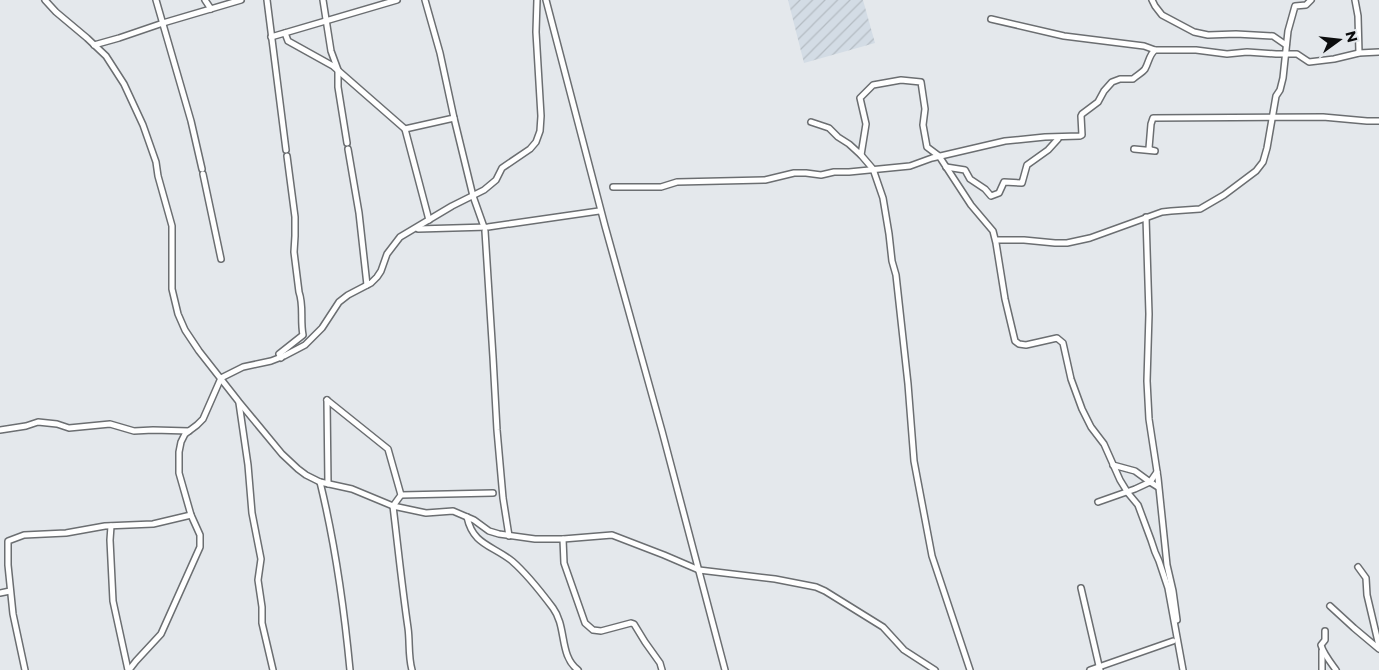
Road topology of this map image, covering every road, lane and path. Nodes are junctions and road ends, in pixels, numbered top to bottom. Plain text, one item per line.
1 (45, 0) edge
2 (156, 0) edge
3 (205, 0) edge
4 (241, 0) edge
5 (267, 0) edge
6 (323, 0) edge
7 (397, 0) edge
8 (425, 0) edge
9 (537, 0) edge
10 (546, 0) edge
11 (1152, 0) edge
12 (1311, 0) edge
13 (1355, 0) edge
14 (211, 9) junction
15 (991, 19) dead end
16 (327, 21) junction
17 (163, 23) junction
18 (285, 33) junction
19 (271, 37) junction
20 (94, 45) junction
21 (1286, 46) junction
22 (1155, 50) junction
23 (1379, 52) edge
24 (1359, 53) junction
25 (1371, 53) junction
26 (1286, 54) junction
27 (1379, 58) edge
28 (338, 70) junction
29 (454, 118) junction
30 (1272, 118) junction
31 (1379, 121) edge
32 (812, 122) dead end
33 (405, 129) junction
34 (1058, 139) dead end
35 (1134, 149) dead end
36 (861, 156) junction
37 (939, 156) junction
38 (946, 167) junction
39 (873, 169) junction
40 (613, 187) dead end
41 (473, 196) junction
42 (599, 211) dead end
43 (1146, 217) junction
44 (429, 220) junction
45 (418, 229) dead end
46 (485, 229) junction
47 (996, 240) junction
48 (221, 259) dead end
49 (367, 285) junction
50 (281, 358) junction
51 (221, 378) junction
52 (239, 402) junction
53 (0, 430) edge
54 (189, 431) junction
55 (1113, 465) junction
56 (1157, 472) junction
57 (320, 482) junction
58 (1150, 482) junction
59 (328, 484) junction
60 (1158, 487) junction
61 (1127, 492) junction
62 (493, 493) dead end
63 (402, 495) junction
64 (1098, 502) dead end
65 (393, 506) junction
66 (191, 515) junction
67 (467, 517) junction
68 (111, 526) junction
69 (509, 536) junction
70 (563, 539) junction
71 (1358, 567) dead end
72 (699, 570) junction
73 (1081, 588) dead end
74 (10, 591) junction
75 (0, 593) edge
76 (1330, 606) dead end
77 (1325, 631) dead end
78 (1173, 641) dead end
79 (1179, 644) junction
80 (1379, 647) edge
81 (1322, 651) junction
82 (1099, 668) edge
83 (25, 670) edge
84 (128, 670) edge
85 (274, 670) edge
86 (350, 670) edge
87 (412, 670) edge
88 (578, 670) edge
89 (662, 670) edge
90 (725, 670) edge
91 (935, 670) edge
92 (970, 670) edge
93 (1090, 670) edge
94 (1183, 670) edge
95 (1322, 670) edge
96 (1336, 670) edge

1 - 20 street
2 - 17 street
3 - 14 street
4 - 14 street
5 - 19 street
6 - 16 street
7 - 16 street
8 - 29 street
9 - 41 street
10 - 72 street
11 - 21 street
12 - 21 street
13 - 24 street
14 - 17 street
15 - 22 street
16 - 18 street
16 - 28 street
17 - 20 street
17 - 48 street
18 - 19 street
18 - 28 street
19 - 50 street
20 - 51 street
21 - 26 street
22 - 26 street
22 - 37 street
23 - 25 street
24 - 25 street
24 - 26 street
25 - 27 street
26 - 30 street
28 - 33 street
28 - 49 street
29 - 33 street
29 - 41 street
30 - 31 street
30 - 35 street
30 - 43 street
32 - 36 street
33 - 44 street
34 - 38 street
36 - 37 street
36 - 39 street
37 - 38 street
37 - 39 street
38 - 47 street
39 - 40 street
39 - 92 street
41 - 44 street
41 - 46 street
42 - 46 street
43 - 47 street
43 - 56 street
44 - 49 street
45 - 46 street
46 - 69 street
47 - 55 street
49 - 50 street
50 - 51 street
51 - 52 street
51 - 54 street
52 - 57 street
52 - 85 street
53 - 54 street
54 - 66 street
55 - 58 street
55 - 61 street
56 - 58 street
56 - 60 street
57 - 59 street
57 - 86 street
58 - 60 street
58 - 61 street
59 - 63 street
59 - 65 street
60 - 79 street
61 - 64 street
61 - 79 street
62 - 63 street
63 - 65 street
65 - 67 street
65 - 87 street
66 - 68 street
66 - 84 street
67 - 69 street
67 - 88 street
68 - 74 street
68 - 84 street
69 - 70 street
70 - 72 street
70 - 89 street
71 - 80 street
72 - 90 street
72 - 91 street
73 - 82 street
74 - 75 street
74 - 83 street
76 - 80 street
77 - 81 street
78 - 82 street
79 - 94 street
81 - 95 street
81 - 96 street
82 - 93 street

